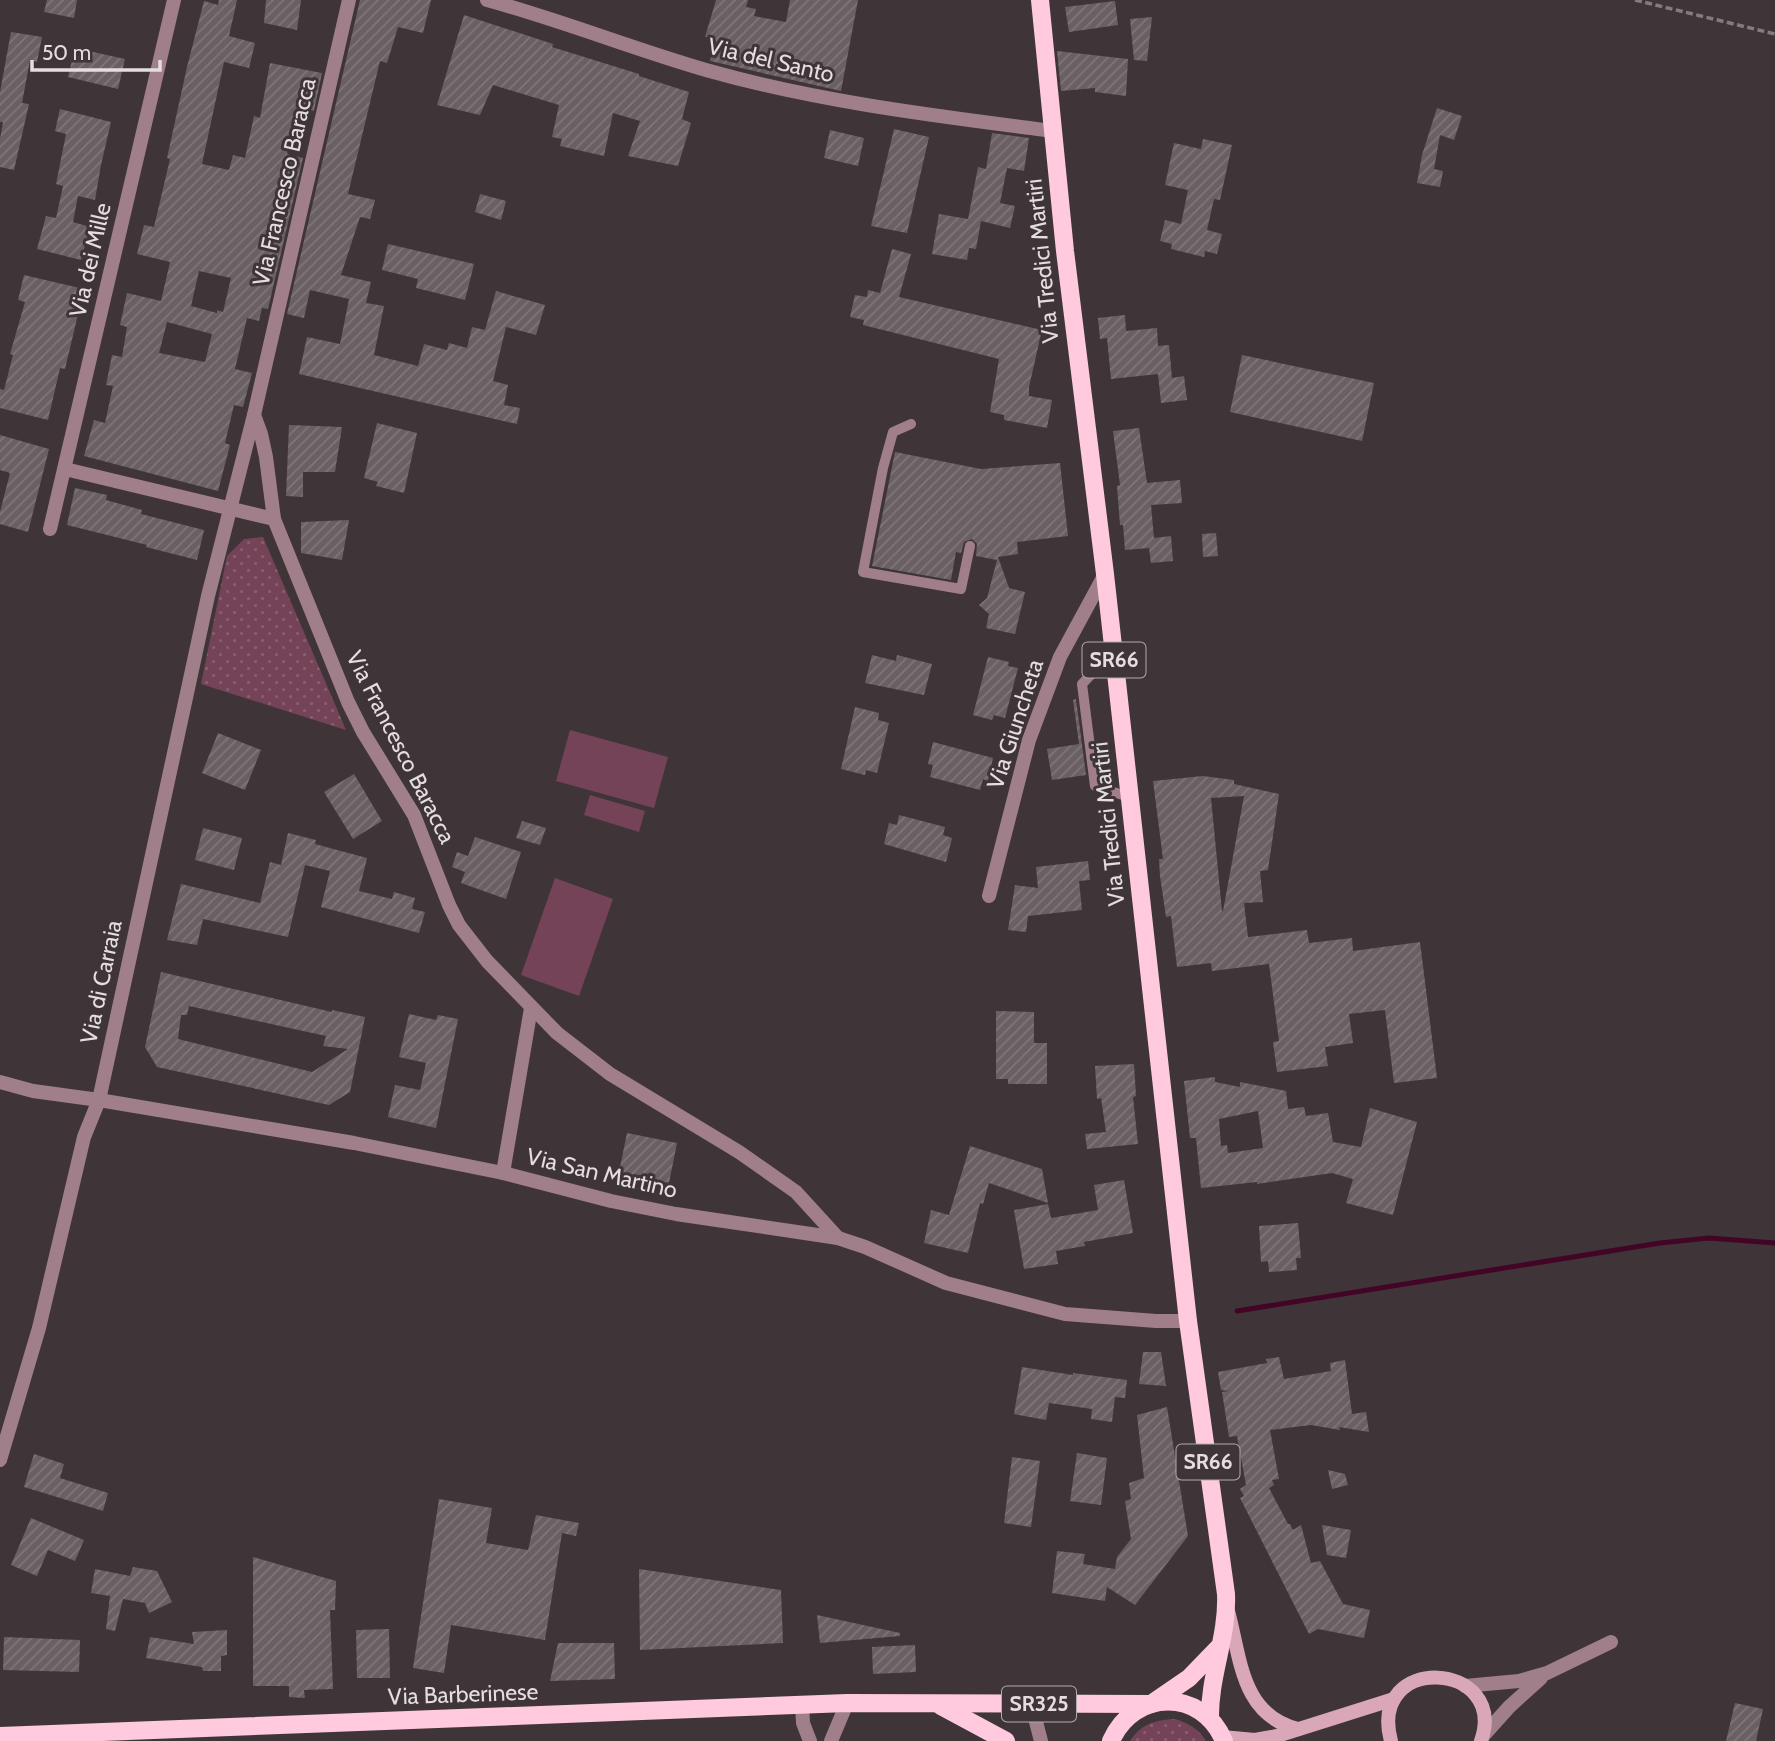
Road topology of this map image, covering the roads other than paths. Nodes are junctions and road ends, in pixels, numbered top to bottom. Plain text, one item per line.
1 (174, 0) edge
2 (349, 0) edge
3 (488, 0) edge
4 (1040, 0) edge
5 (1053, 131) junction
6 (254, 415) junction
7 (911, 424) dead end
8 (65, 469) junction
9 (231, 509) junction
10 (274, 519) junction
11 (50, 529) dead end
12 (970, 546) dead end
13 (1105, 575) junction
14 (1113, 652) junction
15 (1129, 797) junction
16 (989, 896) dead end
17 (531, 1007) junction
18 (0, 1082) edge
19 (99, 1100) junction
20 (503, 1173) junction
21 (838, 1238) junction
22 (1188, 1321) junction
23 (0, 1460) edge
24 (1227, 1604) junction
25 (1222, 1642) junction
26 (1611, 1642) dead end
27 (1547, 1674) junction
28 (1465, 1686) junction
29 (1394, 1699) junction
30 (928, 1702) junction
31 (847, 1703) junction
32 (802, 1704) junction
33 (1036, 1704) junction
34 (1151, 1704) junction
35 (1210, 1719) junction
36 (977, 1725) junction
37 (1300, 1730) junction
38 (0, 1736) edge
39 (1482, 1738) edge
40 (1223, 1739) edge
41 (810, 1741) edge
42 (831, 1741) edge
43 (997, 1741) edge
44 (1006, 1741) edge
45 (1041, 1741) edge
46 (1111, 1741) edge
47 (1391, 1741) edge

1 - 8 street, Via dei Mille
2 - 6 street, Via Francesco Baracca
3 - 5 street, Via del Santo
4 - 5 main road, Via Tredici Martiri / SR66
5 - 13 main road, Via Tredici Martiri / SR66
6 - 9 street, Via Francesco Baracca
6 - 10 street, Via Francesco Baracca
7 - 12 lane
8 - 9 street
8 - 11 street, Via dei Mille
9 - 10 street
9 - 19 street, Via di Carraia
10 - 17 street, Via Francesco Baracca
13 - 14 main road, Via Tredici Martiri / SR66
13 - 16 street, Via Giuncheta
14 - 15 main road, Via Tredici Martiri / SR66
14 - 15 lane
15 - 22 main road, Via Tredici Martiri / SR66
17 - 20 street
17 - 21 street, Via Francesco Baracca
18 - 19 street, Via San Martino
19 - 20 street, Via San Martino
19 - 23 street, Via di Carraia
20 - 21 street, Via San Martino
21 - 22 street, Via San Martino
22 - 24 main road, Via Tredici Martiri / SR66
24 - 25 main road, Via Tredici Martiri / SR66
24 - 37 main road
25 - 34 main road
25 - 35 main road, Via Tredici Martiri / SR66
26 - 27 street
27 - 28 street
27 - 39 street
28 - 29 main road
28 - 39 main road
29 - 37 main road
29 - 47 main road
30 - 31 main road, Via Barberinese / SR325
30 - 33 main road, Via Barberinese / SR325
30 - 36 main road, Via Barberinese / SR325
31 - 32 main road, Via Barberinese / SR325
31 - 42 street
32 - 38 main road, Via Barberinese / SR325
32 - 41 street
33 - 34 main road, Via Barberinese / SR325
33 - 45 street
34 - 35 main road, Via Barberinese
34 - 46 main road
35 - 40 main road
36 - 43 main road, Via Barberinese
36 - 44 main road, Via Barberinese / SR325
37 - 40 main road

